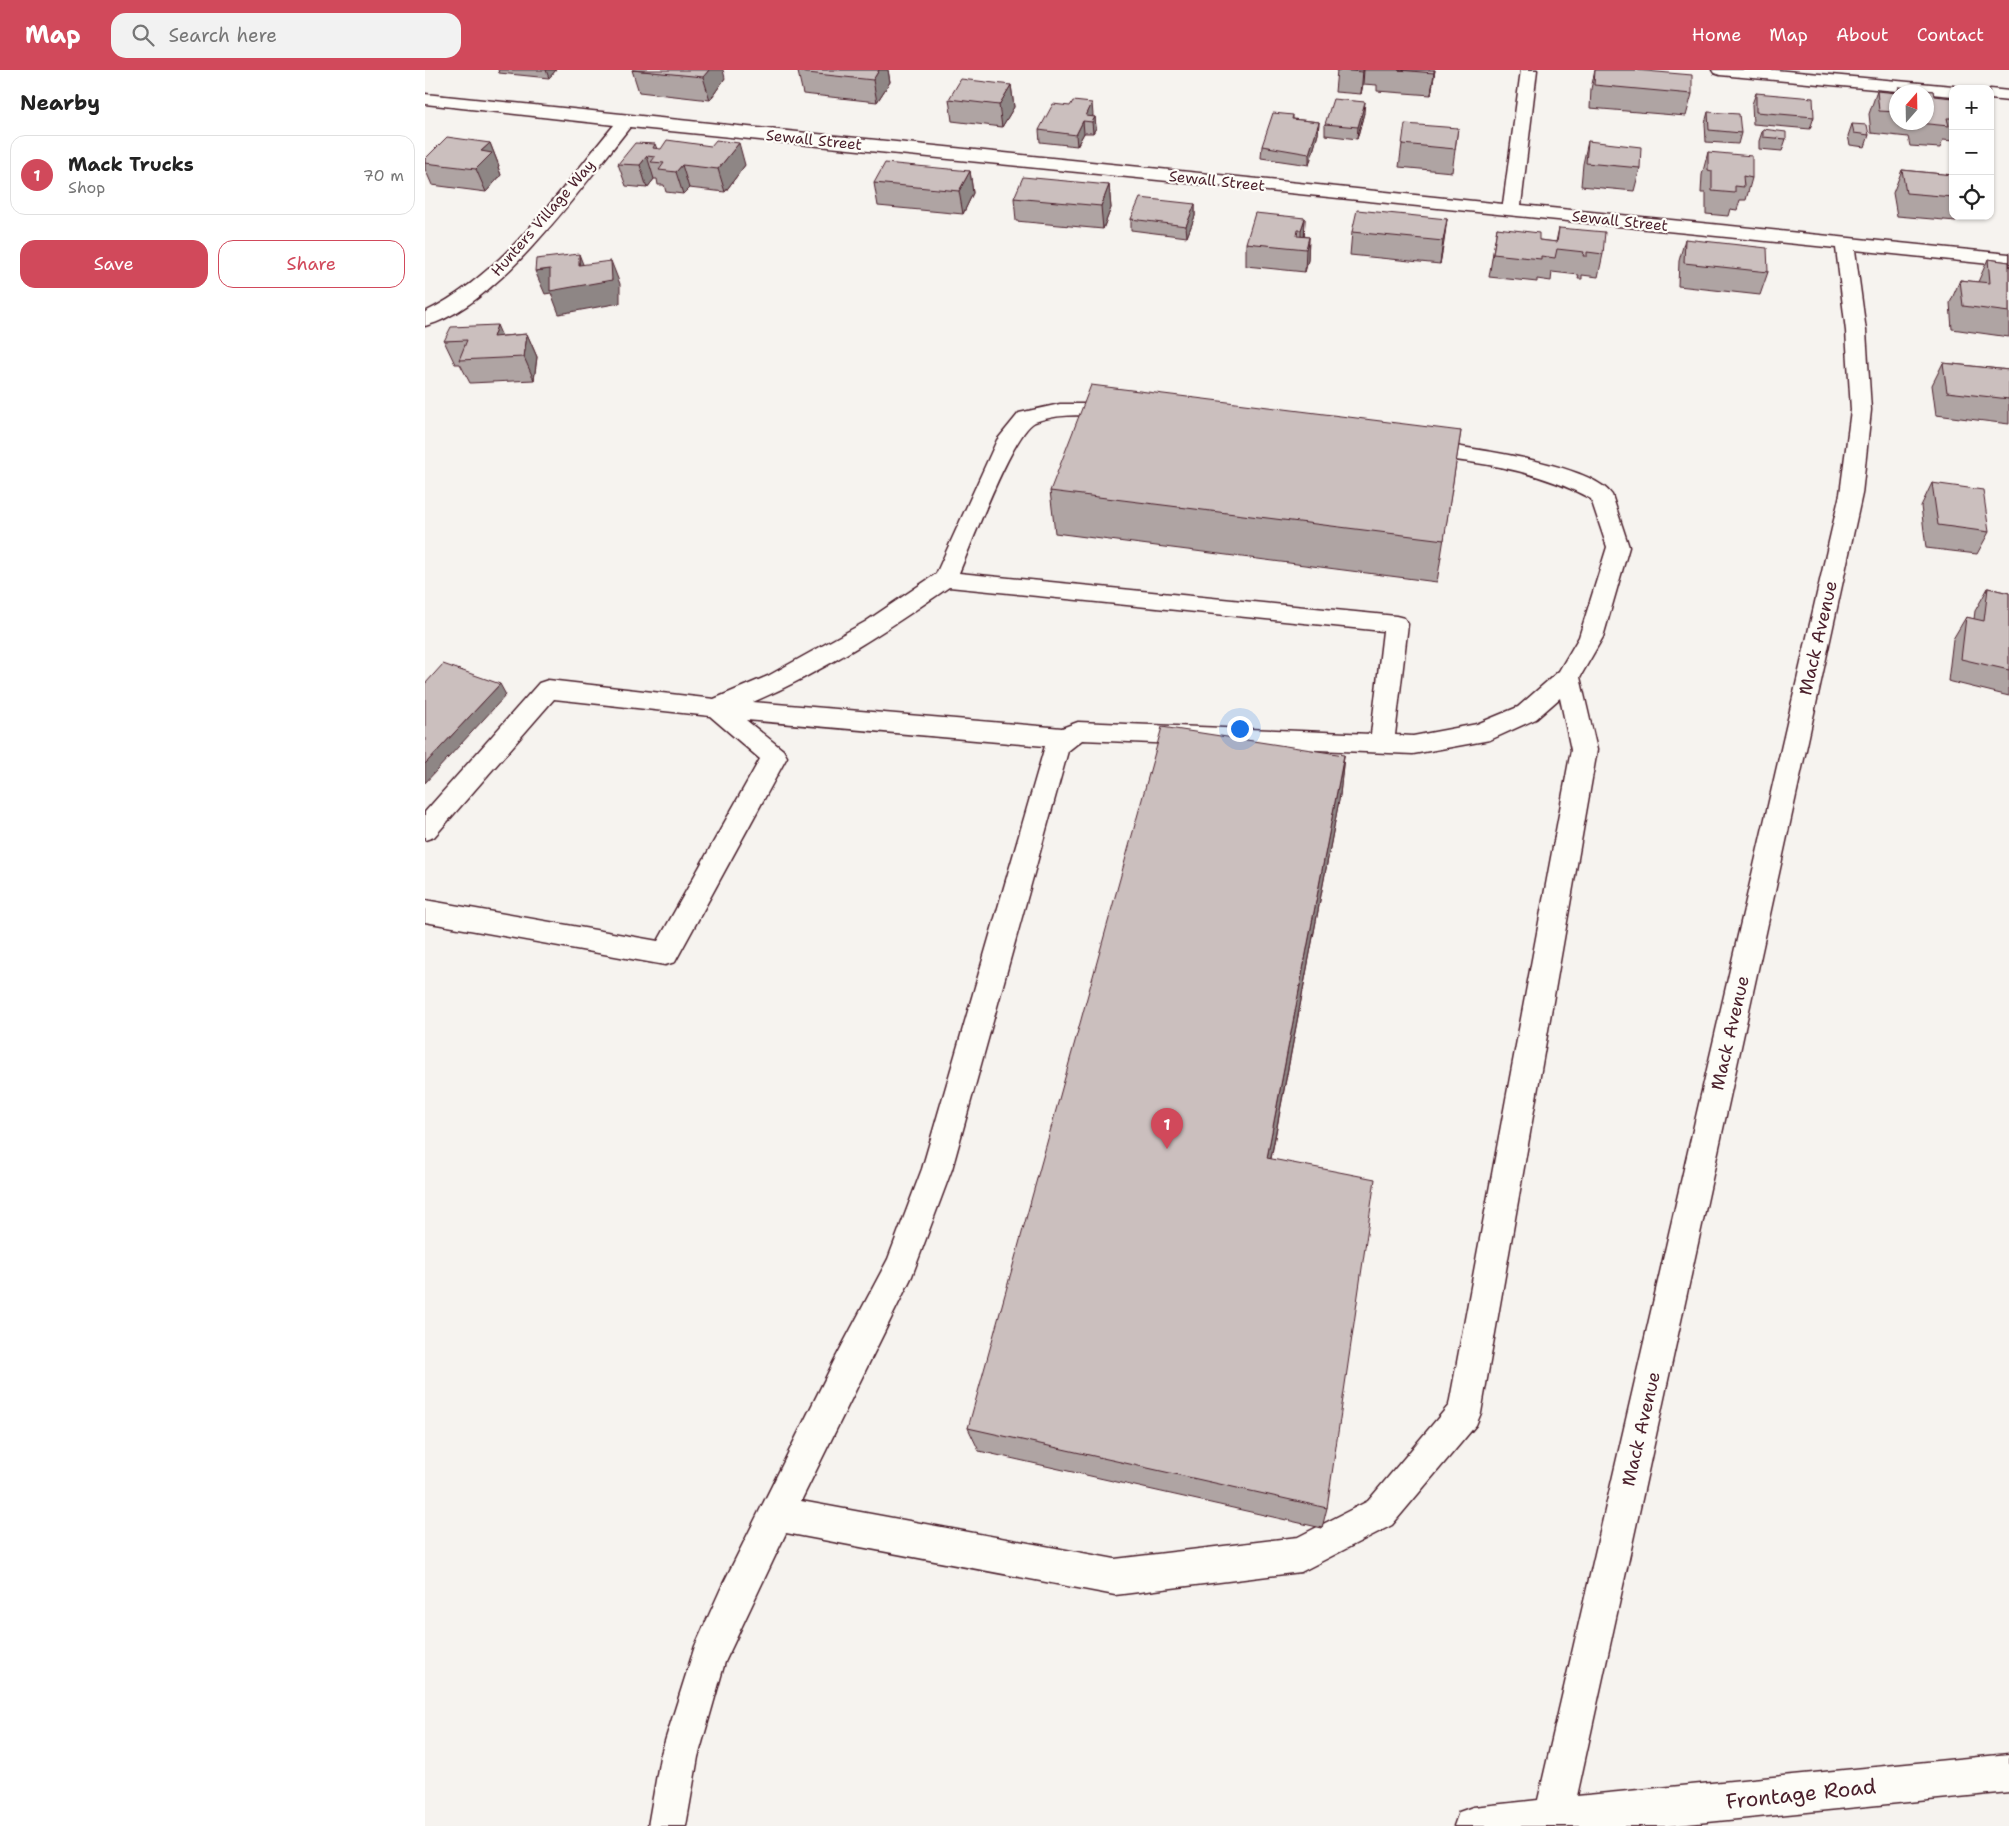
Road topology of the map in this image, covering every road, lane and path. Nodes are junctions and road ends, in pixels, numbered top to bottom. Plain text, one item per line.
1 (1529, 70) edge
2 (1721, 70) edge
3 (1949, 90) edge
4 (1994, 94) edge
5 (2009, 96) edge
6 (425, 98) edge
7 (626, 121) junction
8 (1511, 210) junction
9 (1845, 244) junction
10 (2009, 260) edge
11 (425, 320) edge
12 (1137, 412) edge
13 (1400, 445) edge
14 (945, 579) junction
15 (1568, 677) junction
16 (716, 708) junction
17 (1066, 738) junction
18 (1382, 744) junction
19 (425, 830) edge
20 (425, 912) edge
21 (777, 1514) junction
22 (2009, 1773) edge
23 (1553, 1818) junction
24 (667, 1826) edge
25 (1473, 1826) edge

1 - 8 street
2 - 3 street
4 - 5 street
6 - 7 street, Sewall Street
7 - 8 street, Sewall Street
7 - 11 street, Hunters Village Way
8 - 9 street, Sewall Street
9 - 10 street, Sewall Street
9 - 23 street, Mack Avenue
12 - 14 street
13 - 15 street
14 - 16 street
14 - 18 street
15 - 18 street
15 - 21 street
16 - 17 street
16 - 19 street
16 - 20 street
17 - 18 street
17 - 21 street
21 - 24 street
22 - 23 street, Frontage Road
23 - 25 street, Frontage Road

